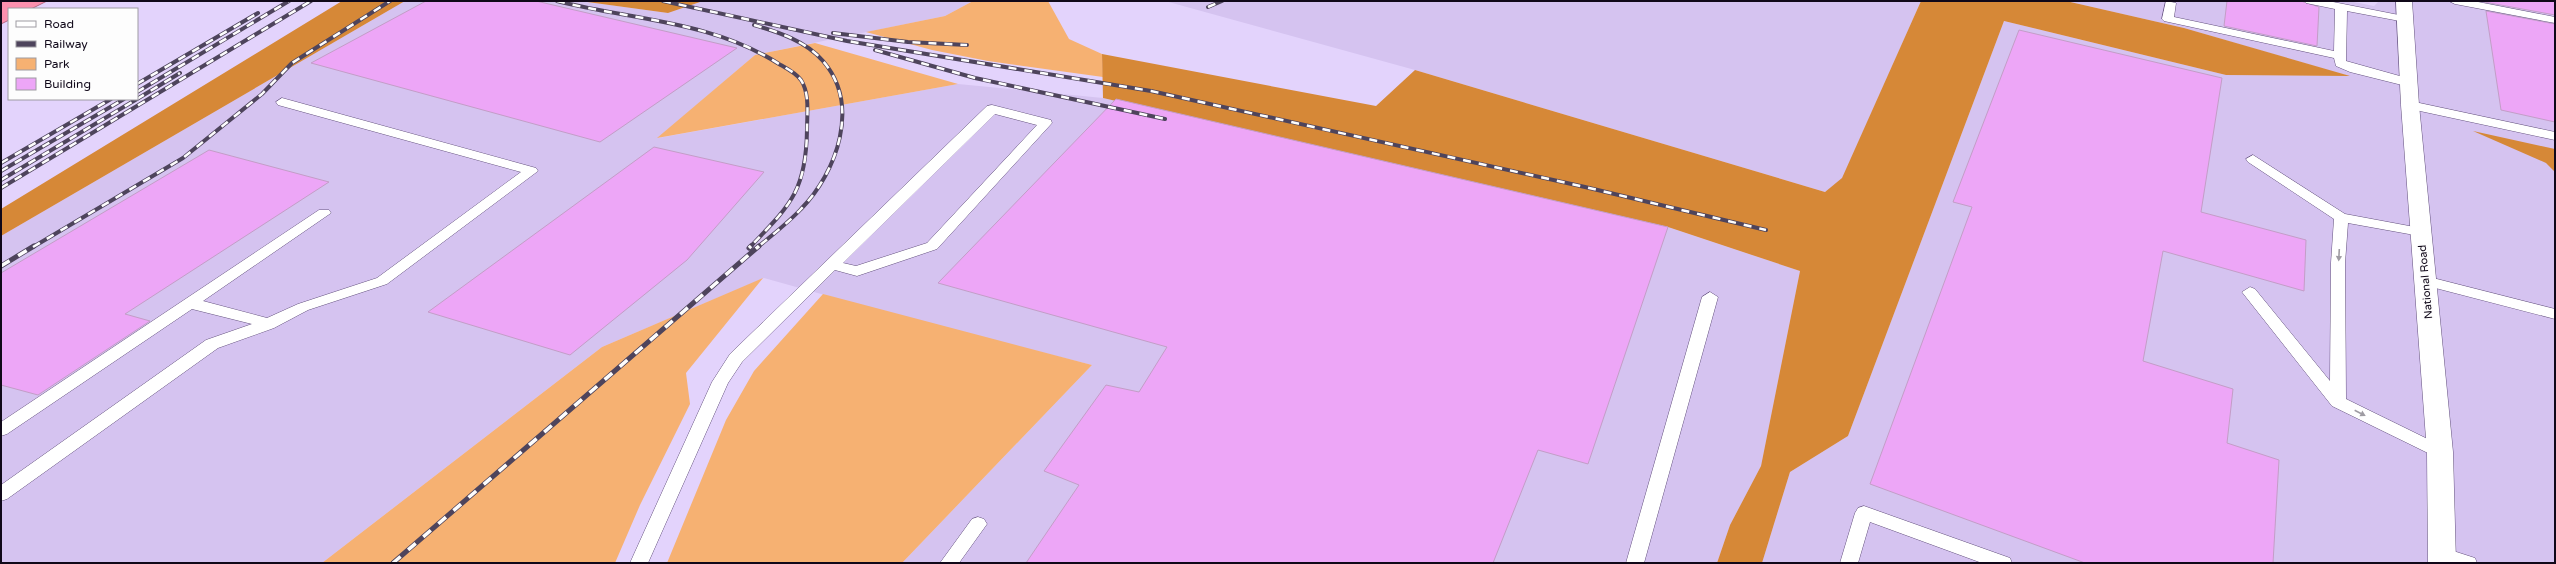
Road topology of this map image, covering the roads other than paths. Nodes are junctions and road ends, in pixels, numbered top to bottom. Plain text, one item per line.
1 (2310, 1) edge
2 (2455, 1) edge
3 (2166, 2) edge
4 (2341, 7) junction
5 (2405, 10) edge
6 (2541, 19) junction
7 (2555, 20) edge
8 (2555, 24) edge
9 (2340, 56) junction
10 (2410, 83) junction
11 (282, 102) dead end
12 (2410, 105) junction
13 (2555, 136) edge
14 (2254, 159) dead end
15 (324, 213) dead end
16 (2341, 216) junction
17 (2420, 232) junction
18 (834, 265) junction
19 (2425, 281) junction
20 (2250, 292) dead end
21 (1710, 297) dead end
22 (190, 303) junction
23 (2555, 314) edge
24 (268, 324) junction
25 (2338, 402) junction
26 (1, 430) edge
27 (2440, 452) junction
28 (1, 494) edge
29 (978, 524) dead end
30 (2443, 559) edge
31 (639, 563) edge
32 (949, 563) edge
33 (1635, 563) edge
34 (1848, 563) edge
35 (2003, 563) edge
36 (2468, 563) edge

1 - 4 lane
2 - 6 lane
3 - 9 lane
4 - 5 lane
4 - 9 lane
5 - 10 street, National Road
6 - 7 lane
6 - 8 lane
9 - 10 lane
10 - 12 street, National Road
11 - 24 lane
12 - 13 lane
12 - 17 street, National Road
14 - 16 lane
15 - 22 lane
16 - 17 lane
16 -> 25 lane
17 - 19 street, National Road
18 - 18 lane
18 - 31 lane
19 - 23 lane
19 - 27 street, National Road
20 - 25 lane
21 - 33 lane
22 - 24 lane
22 - 26 lane
24 - 28 lane
25 -> 27 lane
27 - 30 street, National Road
29 - 32 lane
30 - 36 lane
34 - 35 lane

